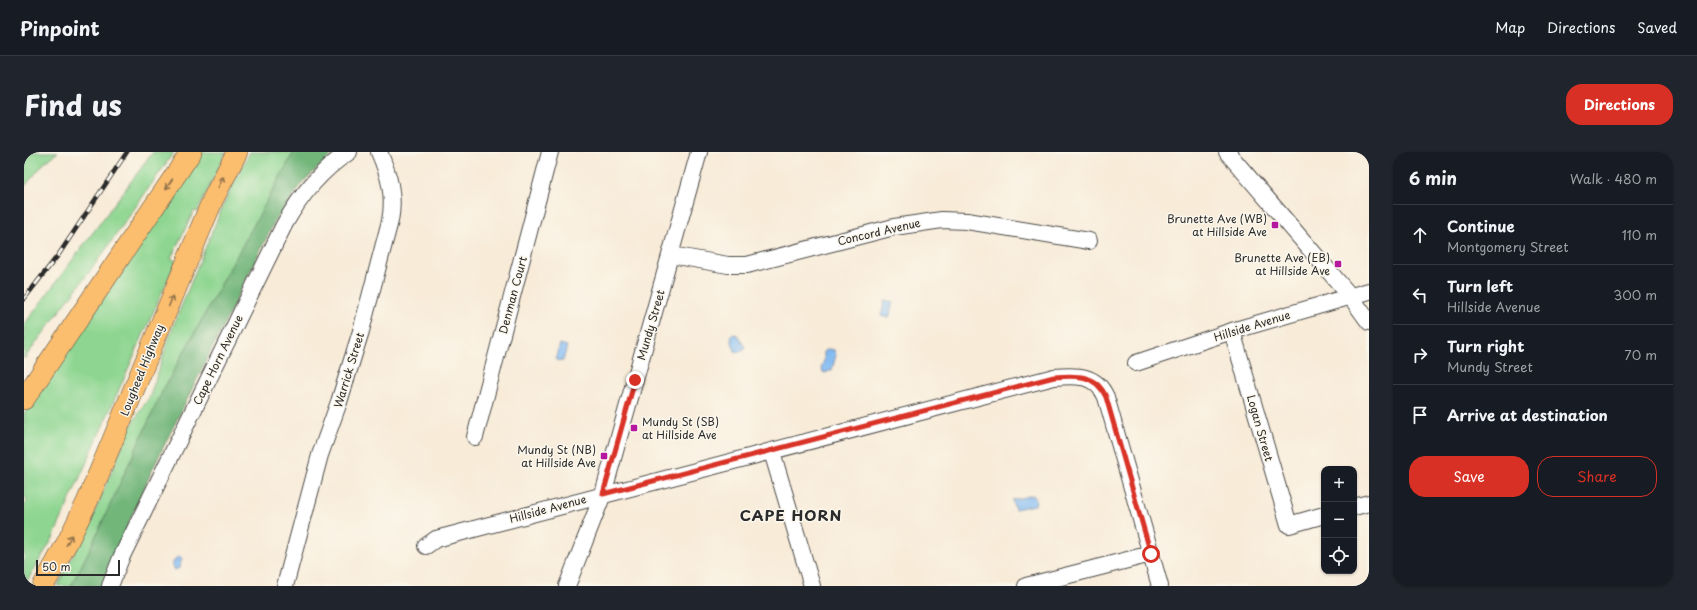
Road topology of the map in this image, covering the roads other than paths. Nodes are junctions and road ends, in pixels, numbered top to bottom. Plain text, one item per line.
1 (191, 152) edge
2 (237, 152) edge
3 (349, 152) edge
4 (379, 152) edge
5 (550, 152) edge
6 (699, 152) edge
7 (1227, 152) edge
8 (135, 236) junction
9 (1089, 241) dead end
10 (670, 256) junction
11 (1369, 291) edge
12 (1351, 297) junction
13 (1369, 322) edge
14 (1232, 332) junction
15 (1136, 363) dead end
16 (24, 375) edge
17 (24, 399) edge
18 (475, 437) dead end
19 (772, 452) junction
20 (603, 494) junction
21 (1369, 503) edge
22 (1357, 506) edge
23 (1321, 516) edge
24 (426, 546) dead end
25 (1151, 554) junction
26 (43, 586) edge
27 (110, 586) edge
28 (285, 586) edge
29 (567, 586) edge
30 (812, 586) edge
31 (1026, 586) edge
32 (1160, 586) edge

1 -> 8 main road
26 -> 2 main road, Lougheed Highway
3 - 27 street, Cape Horn Avenue
4 - 28 street, Warrick Street
5 - 18 street, Denman Court
6 - 10 street, Mundy Street
7 - 12 street
8 - 16 main road
8 - 17 main road
9 - 10 street, Concord Avenue
10 - 20 street, Mundy Street
11 - 12 street, Hillside Avenue
12 - 13 street
12 - 14 street, Hillside Avenue
14 - 15 street, Hillside Avenue
14 - 23 street, Logan Street
19 - 20 street, Hillside Avenue
19 - 25 street, Hillside Avenue
19 - 30 street
20 - 24 street, Hillside Avenue
20 - 29 street, Mundy Street
21 - 22 street
25 - 31 street
25 - 32 street

